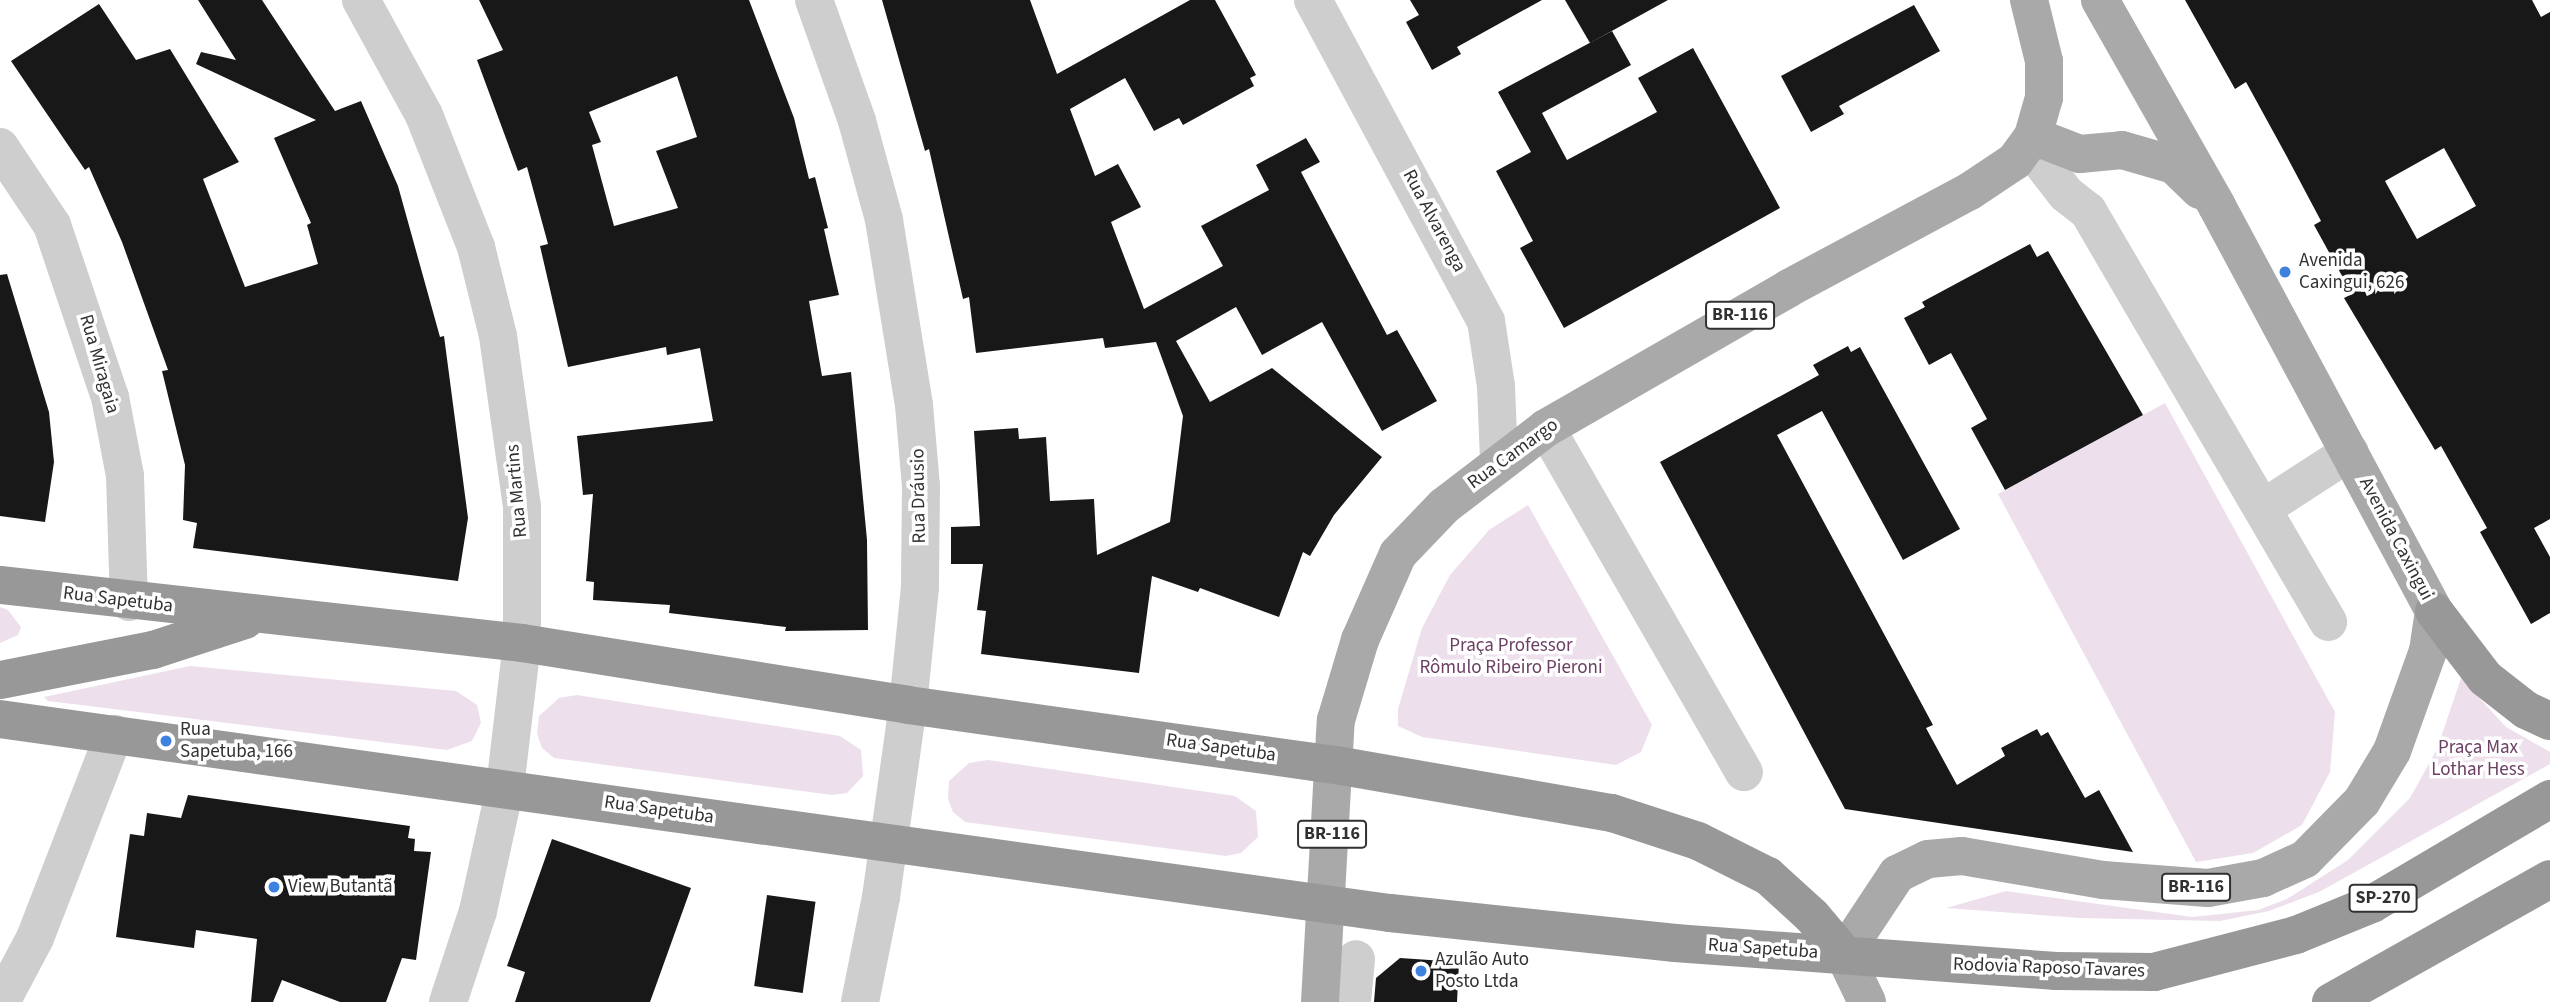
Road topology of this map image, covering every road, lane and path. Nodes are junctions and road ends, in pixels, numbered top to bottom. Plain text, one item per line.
1 (361, 0) edge
2 (814, 0) edge
3 (1313, 0) edge
4 (2029, 0) edge
5 (2100, 0) edge
6 (2030, 141) junction
7 (0, 147) edge
8 (2080, 154) junction
9 (2066, 194) junction
10 (2217, 205) junction
11 (1546, 428) junction
12 (2350, 452) junction
13 (1499, 460) junction
14 (2265, 507) junction
15 (0, 585) edge
16 (129, 602) junction
17 (2434, 611) junction
18 (260, 615) junction
19 (2328, 622) dead end
20 (522, 643) junction
21 (0, 680) edge
22 (908, 705) junction
23 (0, 719) edge
24 (2550, 721) edge
25 (114, 734) junction
26 (1336, 765) junction
27 (1744, 772) dead end
28 (505, 788) junction
29 (2550, 799) edge
30 (888, 843) junction
31 (2550, 879) edge
32 (1329, 904) junction
33 (1844, 954) junction
34 (1356, 959) dead end
35 (1, 1002) edge
36 (448, 1002) edge
37 (860, 1002) edge
38 (1320, 1002) edge
39 (1352, 1002) edge
40 (1867, 1002) edge
41 (2331, 1002) edge

1 - 20 street, Rua Martins
2 - 22 street, Rua Dráusio
3 - 13 street, Rua Alvarenga
4 - 6 main road
5 - 10 main road, Avenida Caxingui
6 - 8 main road
6 - 9 street
6 - 11 main road, Rua Camargo / BR-116
7 - 16 street, Rua Miragaia
8 - 9 street
8 - 10 main road
9 - 14 street
10 - 12 main road, Avenida Caxingui
11 - 13 main road, Rua Camargo / BR-116
11 - 27 street
12 - 14 street
12 - 17 main road, Avenida Caxingui
13 - 26 main road, Rua Camargo / BR-116
14 - 19 street
15 - 16 highway, Rua Sapetuba
16 - 18 highway, Rua Sapetuba
17 - 24 highway
17 - 33 main road, Avenida Caxingui / BR-116
18 - 20 highway, Rua Sapetuba
18 - 21 highway
20 - 22 highway, Rua Sapetuba
20 - 28 street, Rua Martins
22 - 26 highway, Rua Sapetuba
22 - 30 street, Rua Dráusio
23 - 25 highway, Rua Sapetuba
25 - 28 highway, Rua Sapetuba
25 - 35 street
26 - 32 main road, Rua Camargo / BR-116
26 - 33 highway, Rua Sapetuba
28 - 30 highway, Rua Sapetuba
28 - 36 street, Rua Martins
29 - 33 highway, Rodovia Raposo Tavares / SP-270
30 - 32 highway, Rua Sapetuba
30 - 37 street, Rua Dráusio
31 - 41 highway
32 - 33 highway, Rua Sapetuba
32 - 38 main road, Rua Camargo / BR-116
33 - 40 main road
34 - 39 street

